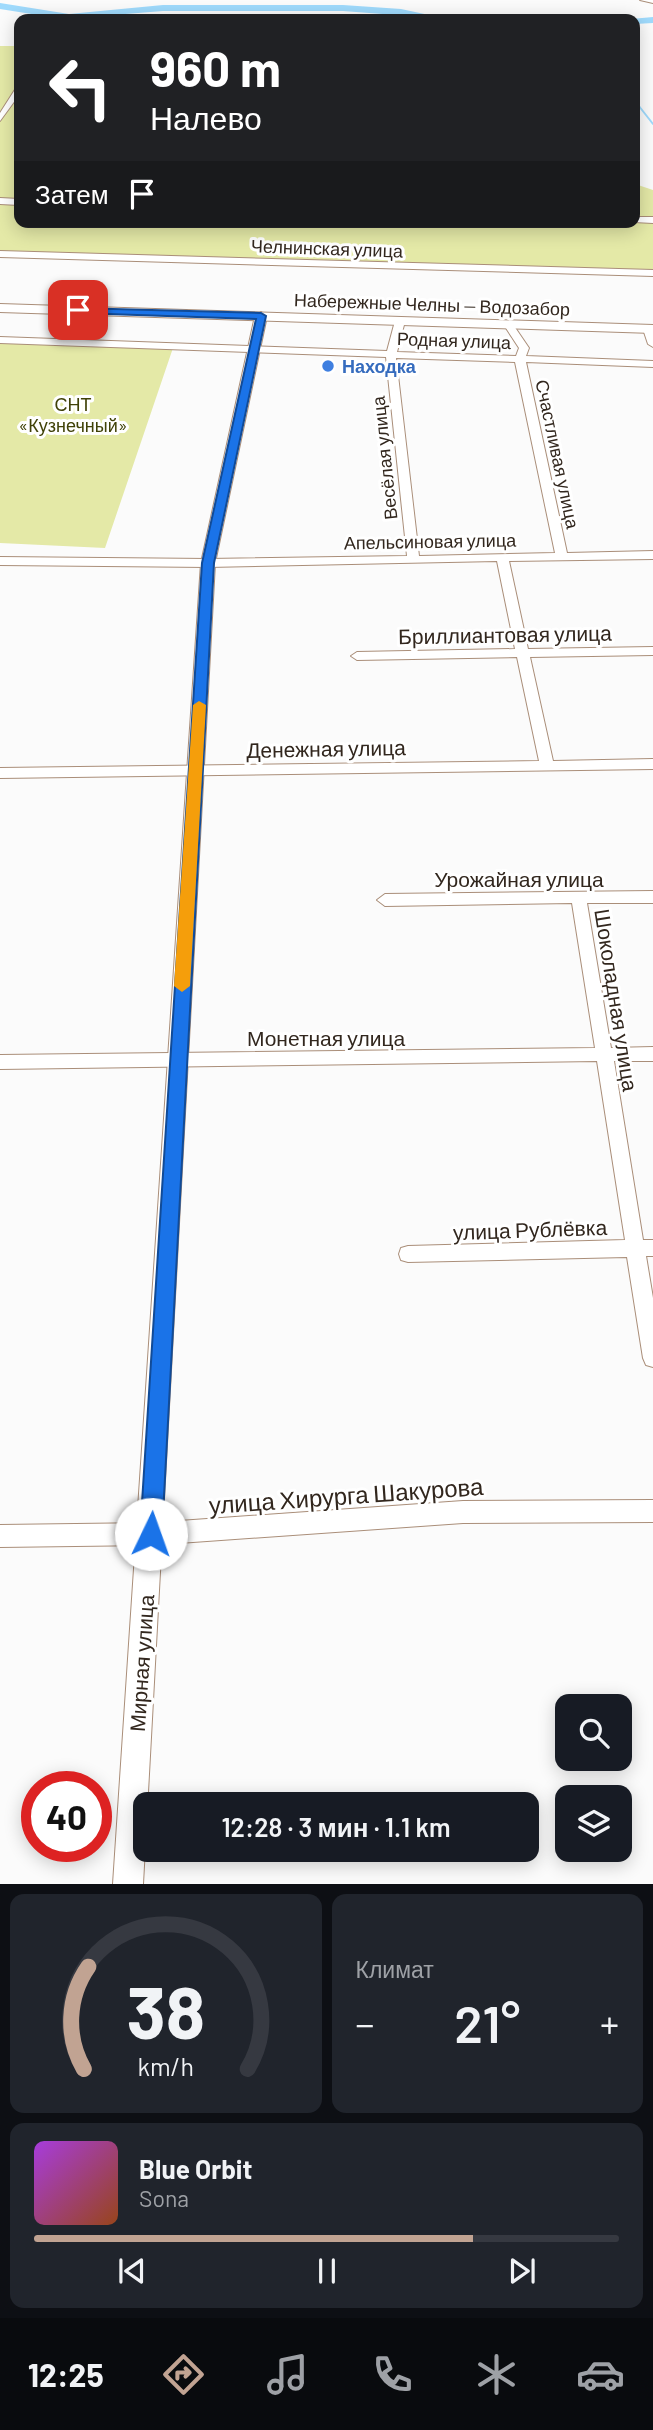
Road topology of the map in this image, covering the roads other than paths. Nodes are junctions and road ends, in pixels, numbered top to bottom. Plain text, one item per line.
1 (643, 0) edge
2 (653, 1) edge
3 (14, 98) edge
4 (0, 119) edge
5 (0, 254) edge
6 (653, 273) edge
7 (0, 308) edge
8 (261, 316) junction
9 (400, 321) junction
10 (509, 325) junction
11 (650, 329) edge
12 (0, 340) edge
13 (653, 344) edge
14 (254, 351) junction
15 (391, 355) junction
16 (520, 360) junction
17 (653, 363) edge
18 (653, 555) edge
19 (562, 556) junction
20 (413, 558) junction
21 (502, 558) junction
22 (0, 561) edge
23 (208, 563) junction
24 (653, 651) edge
25 (523, 652) junction
26 (357, 656) dead end
27 (653, 764) edge
28 (547, 765) junction
29 (197, 771) junction
30 (0, 773) edge
31 (653, 897) edge
32 (579, 899) junction
33 (385, 900) dead end
34 (653, 1054) edge
35 (602, 1055) junction
36 (179, 1060) junction
37 (0, 1062) edge
38 (644, 1249) edge
39 (408, 1254) dead end
40 (653, 1358) edge
41 (653, 1511) edge
42 (151, 1534) junction
43 (0, 1536) edge
44 (128, 1884) edge

1 - 2 street
3 - 4 street
5 - 6 street, Челнинская улица
7 - 8 main road, Набережные Челны — Водозабор
8 - 9 main road, Набережные Челны — Водозабор
8 - 14 street, Мирная улица
9 - 10 main road, Набережные Челны — Водозабор
9 - 15 street
10 - 11 main road, Набережные Челны — Водозабор
10 - 16 street, Счастливая улица
11 - 13 street
12 - 14 street, Родная улица
14 - 15 street, Родная улица
14 - 23 street, Мирная улица
15 - 16 street, Родная улица
15 - 20 street, Весёлая улица
16 - 17 street, Родная улица
16 - 19 street, Счастливая улица
18 - 19 street, Апельсиновая улица
19 - 21 street, Апельсиновая улица
20 - 21 street, Апельсиновая улица
20 - 23 street, Апельсиновая улица
21 - 25 street
22 - 23 street, Апельсиновая улица
23 - 29 street, Мирная улица
24 - 25 street, Бриллиантовая улица
25 - 26 street, Бриллиантовая улица
25 - 28 street
27 - 28 street, Денежная улица
28 - 29 street, Денежная улица
29 - 30 street, Денежная улица
29 - 36 street, Мирная улица
31 - 32 street, Урожайная улица
32 - 33 street, Урожайная улица
32 - 35 street, Шоколадная улица
34 - 35 street, Монетная улица
35 - 36 street, Монетная улица
35 - 38 street, Шоколадная улица
36 - 37 street, Монетная улица
36 - 42 street, Мирная улица
38 - 39 street, улица Рублёвка
38 - 40 street, Шоколадная улица
41 - 42 street, улица Хирурга Шакурова
42 - 43 street, улица Хирурга Шакурова
42 - 44 street, Мирная улица

